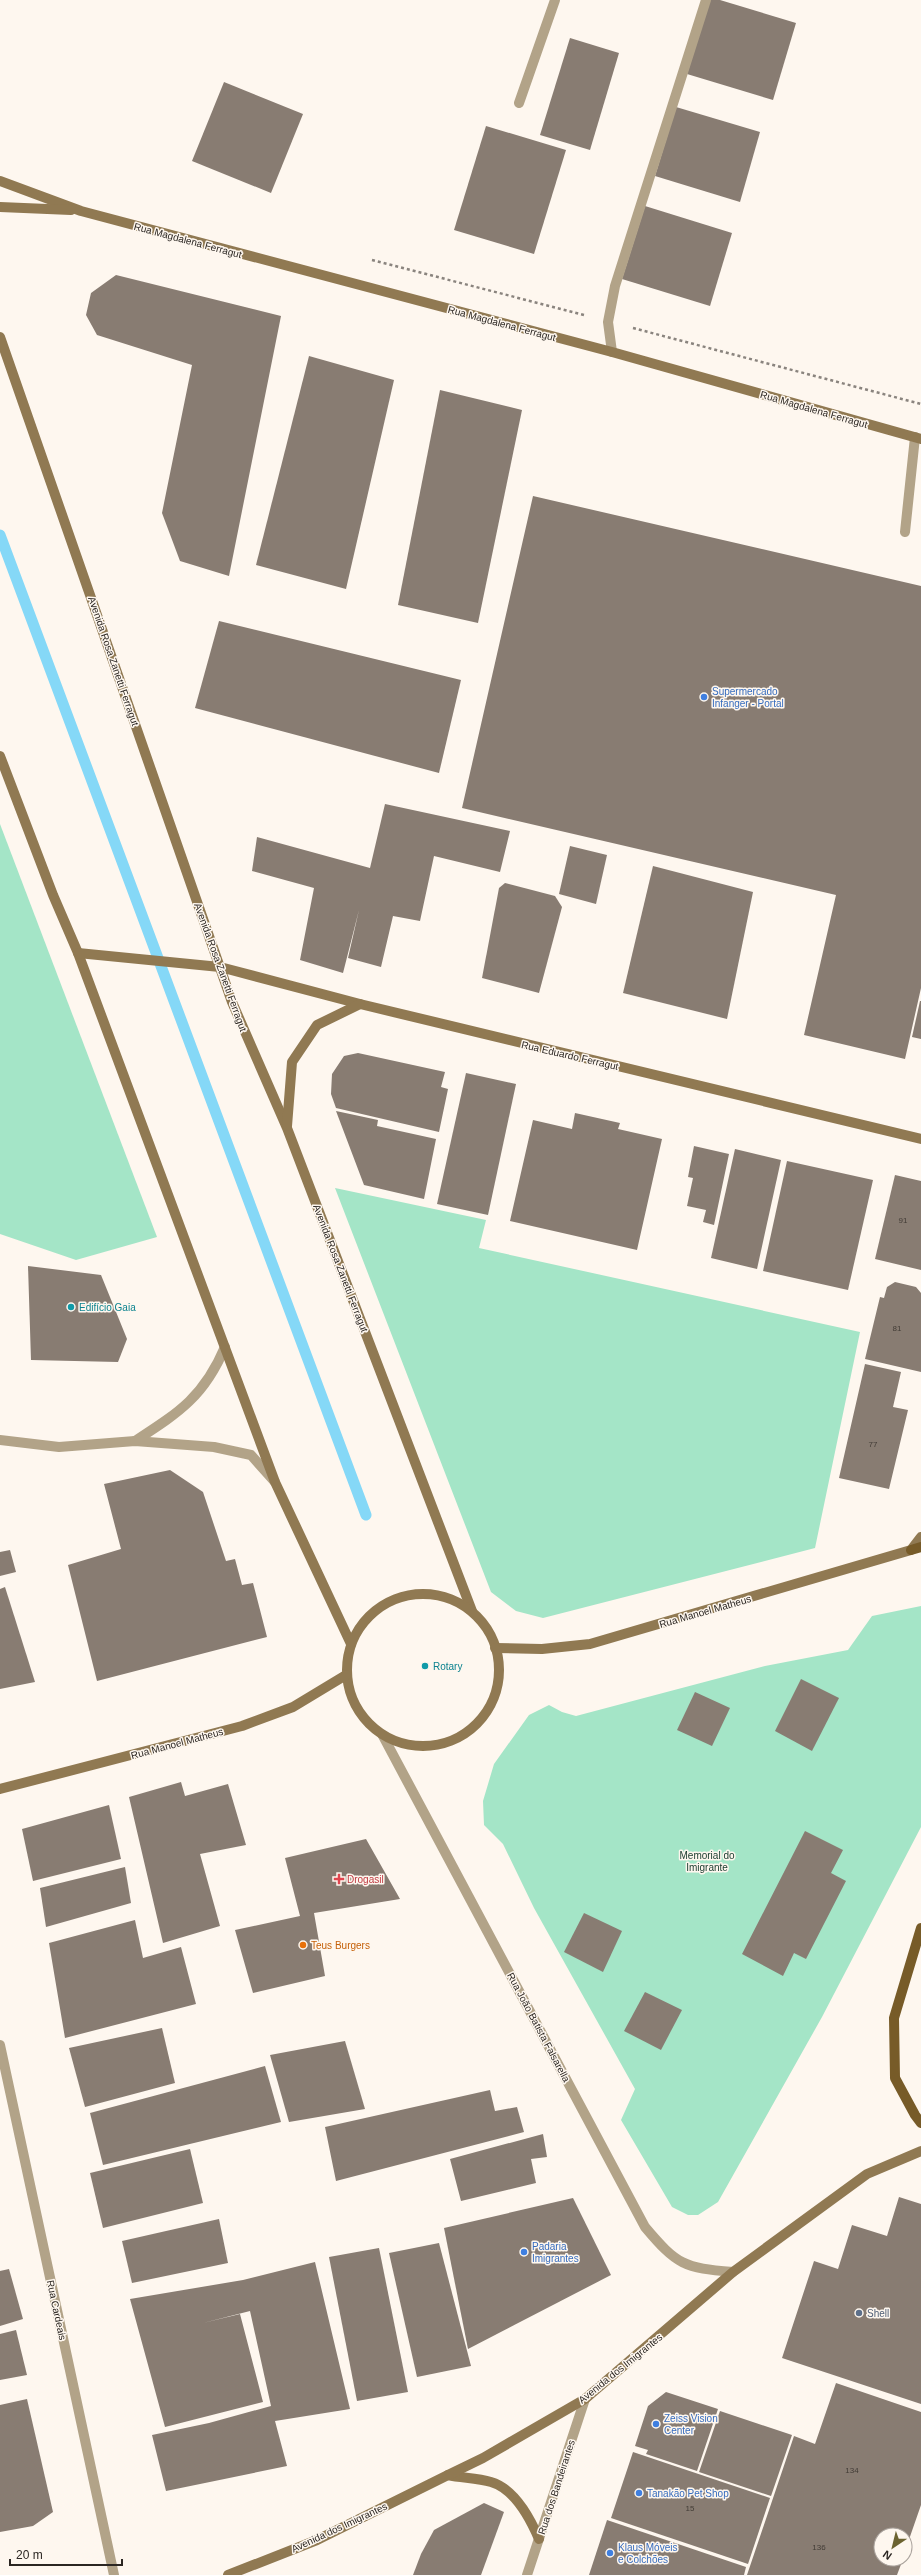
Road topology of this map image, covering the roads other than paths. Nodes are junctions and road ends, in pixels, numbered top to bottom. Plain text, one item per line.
1 (555, 0) edge
2 (706, 0) edge
3 (519, 103) dead end
4 (0, 181) edge
5 (0, 208) edge
6 (81, 211) junction
7 (0, 337) edge
8 (612, 352) junction
9 (918, 438) edge
10 (905, 532) dead end
11 (0, 756) edge
12 (78, 953) junction
13 (220, 967) junction
14 (360, 1004) junction
15 (287, 1128) junction
16 (921, 1139) edge
17 (225, 1347) junction
18 (0, 1440) edge
19 (135, 1441) junction
20 (275, 1482) junction
21 (921, 1537) edge
22 (916, 1549) edge
23 (472, 1611) junction
24 (351, 1644) junction
25 (495, 1648) junction
26 (346, 1675) junction
27 (383, 1736) junction
28 (0, 1789) edge
29 (921, 1928) edge
30 (0, 2045) edge
31 (921, 2123) edge
32 (921, 2150) edge
33 (733, 2272) junction
34 (585, 2399) junction
35 (448, 2475) junction
36 (539, 2539) junction
37 (114, 2575) edge
38 (228, 2575) edge
39 (527, 2575) edge

1 - 3 street
2 - 8 street
4 - 6 main road, Rua Magdalena Ferragut
5 - 6 main road, Rua Magdalena Ferragut
6 - 8 main road, Rua Magdalena Ferragut
7 - 13 main road, Avenida Rosa Zanetti Ferragut
8 - 9 main road, Rua Magdalena Ferragut
9 - 10 street
11 - 12 main road
12 - 13 main road, Rua Eduardo Ferragut
12 - 17 main road
13 - 14 main road, Rua Eduardo Ferragut
13 - 15 main road, Avenida Rosa Zanetti Ferragut
14 - 15 main road
14 - 16 main road, Rua Eduardo Ferragut
15 - 23 main road, Avenida Rosa Zanetti Ferragut
17 - 19 street
17 - 20 main road
18 - 19 street
19 - 20 street
20 - 24 main road
21 - 22 main road
22 - 25 main road, Rua Manoel Matheus
23 - 24 main road
23 - 25 main road
24 - 26 main road
25 - 27 main road
26 - 27 main road
26 - 28 main road, Rua Manoel Matheus
27 - 33 street, Rua João Batista Falsarella
29 - 31 main road
30 - 37 street, Rua Cardeais
32 - 33 main road, Avenida dos Imigrantes
33 - 34 main road, Avenida dos Imigrantes
34 - 35 main road, Avenida dos Imigrantes
34 - 36 street, Rua dos Bandeirantes
35 - 36 main road
35 - 38 main road, Avenida dos Imigrantes
36 - 39 street, Rua dos Bandeirantes

